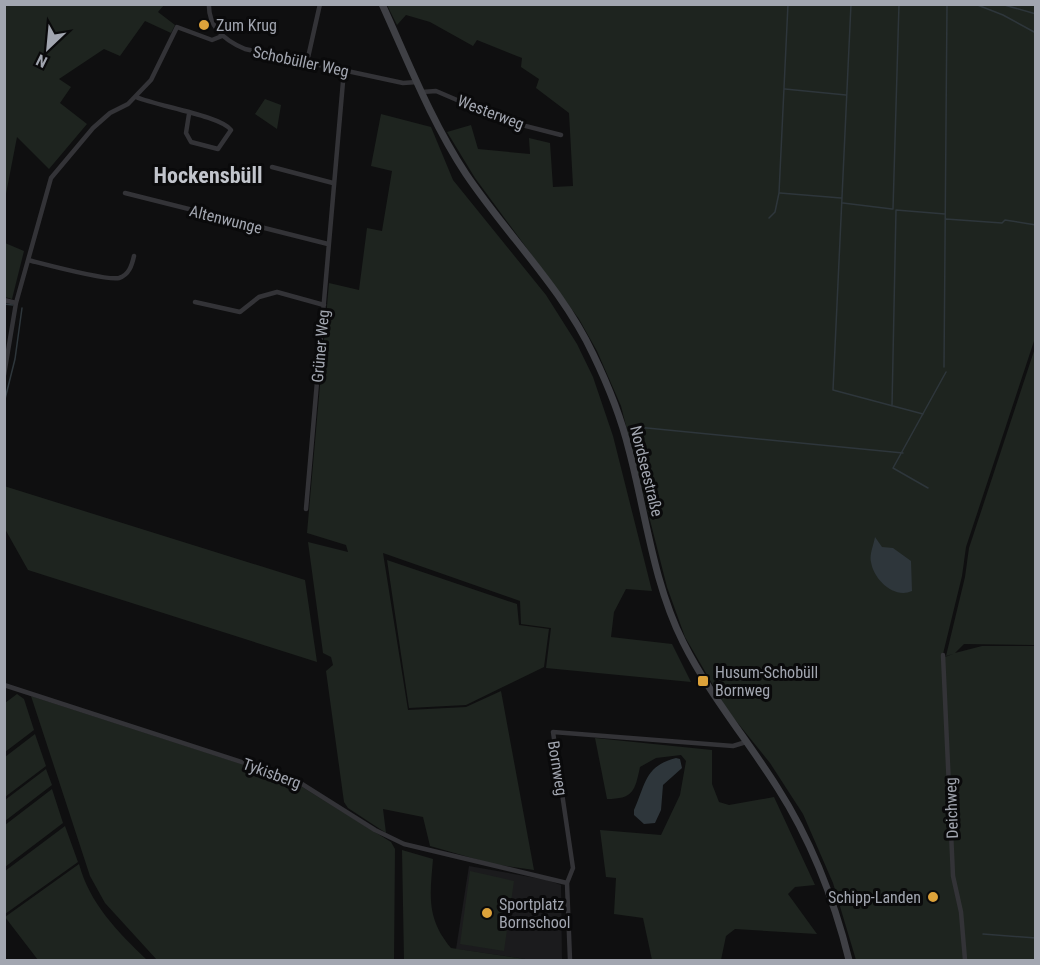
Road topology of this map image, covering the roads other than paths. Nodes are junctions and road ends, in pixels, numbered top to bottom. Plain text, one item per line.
1 (209, 4) edge
2 (320, 4) edge
3 (382, 4) edge
4 (222, 36) junction
5 (307, 62) junction
6 (344, 70) junction
7 (417, 82) junction
8 (422, 92) junction
9 (136, 97) junction
10 (189, 114) junction
11 (561, 135) dead end
12 (272, 167) dead end
13 (333, 183) junction
14 (125, 193) dead end
15 (328, 244) junction
16 (134, 256) dead end
17 (28, 260) junction
18 (4, 300) edge
19 (195, 302) dead end
20 (16, 303) junction
21 (324, 305) junction
22 (4, 375) edge
23 (306, 509) dead end
24 (943, 656) dead end
25 (4, 685) edge
26 (746, 742) junction
27 (567, 884) junction
28 (570, 960) edge
29 (849, 960) edge
30 (965, 960) edge

1 - 4 street
2 - 5 street
3 - 7 main road, Nordseestraße
4 - 5 street, Schobüller Weg
4 - 9 street
5 - 6 street, Schobüller Weg
6 - 7 street, Schobüller Weg
6 - 13 street, Grüner Weg
7 - 8 main road, Nordseestraße
8 - 11 street, Westerweg
8 - 26 main road, Nordseestraße
9 - 10 street
9 - 17 street
10 - 10 street
12 - 13 street
13 - 15 street, Grüner Weg
14 - 15 street, Altenwunge
15 - 21 street, Grüner Weg
16 - 17 street
17 - 20 street
18 - 20 street
19 - 21 street
20 - 22 street
21 - 23 street, Grüner Weg
24 - 30 street, Deichweg
25 - 27 street, Tykisberg
26 - 27 street, Bornweg
26 - 29 main road, Nordseestraße
27 - 28 street, Bornweg

